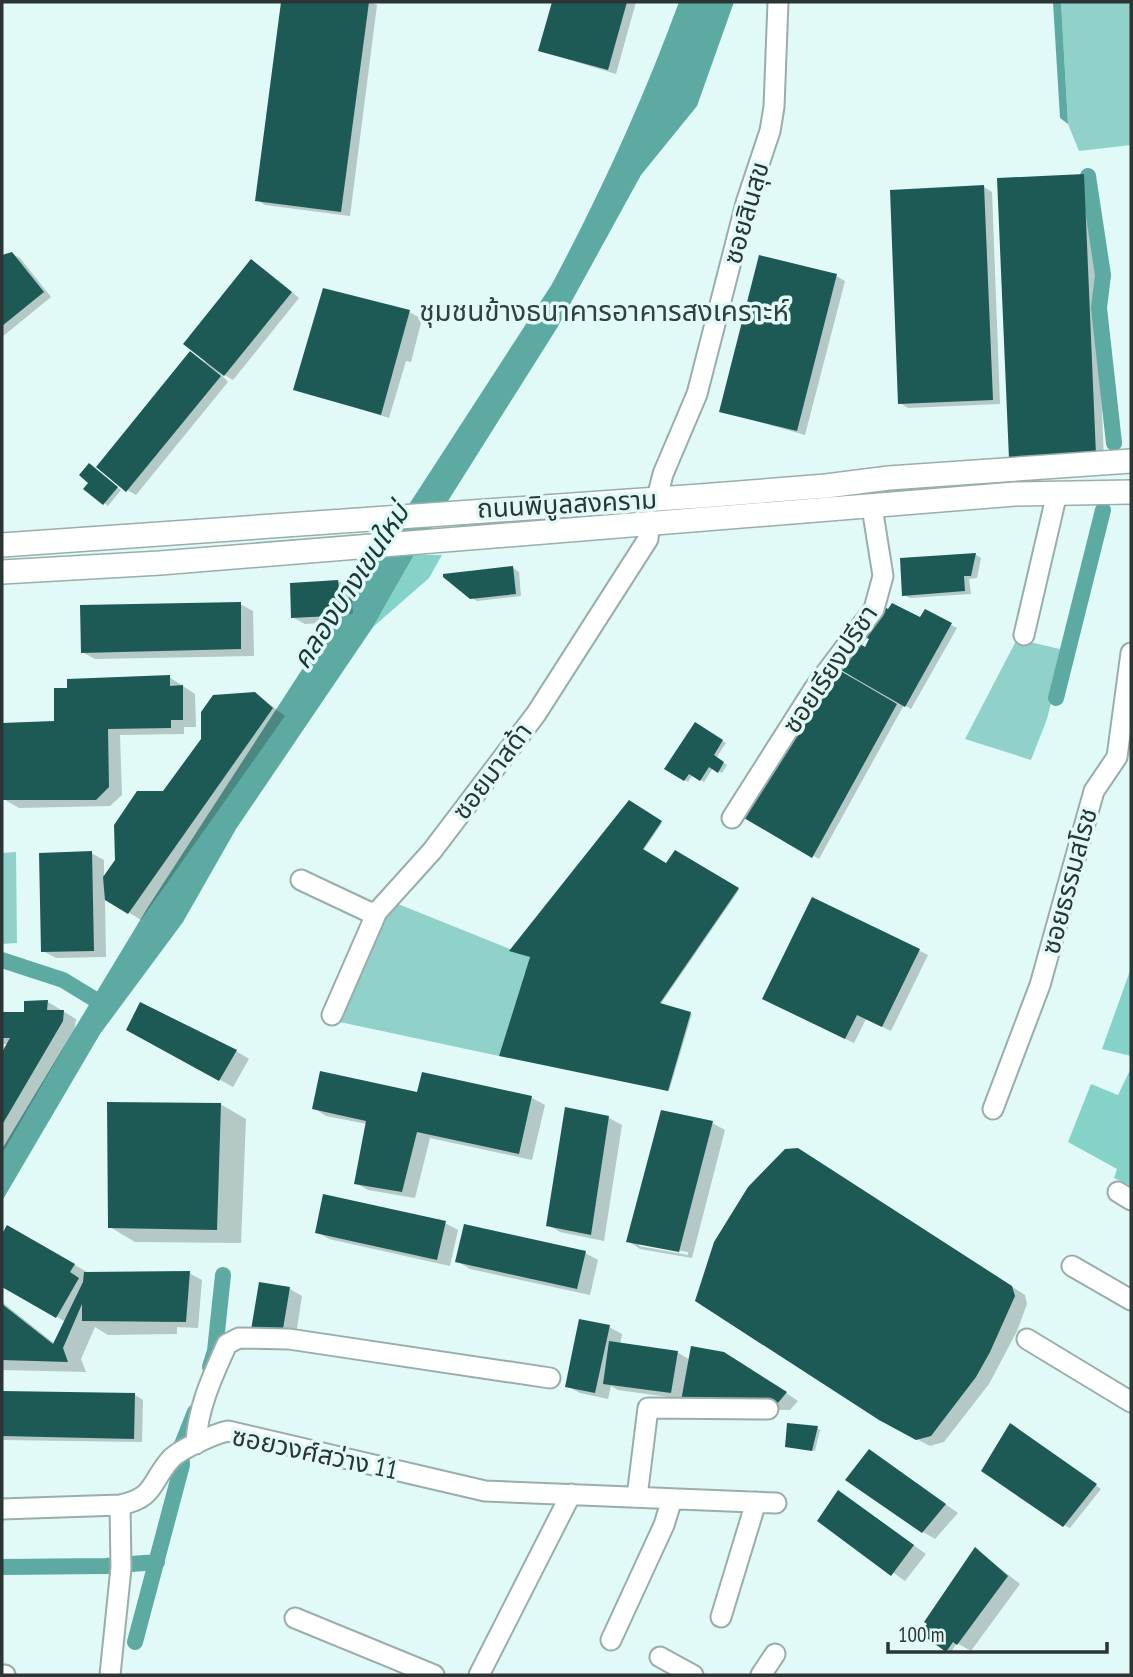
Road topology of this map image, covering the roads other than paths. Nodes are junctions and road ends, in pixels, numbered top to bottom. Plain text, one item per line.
1 (778, 2) edge
2 (1131, 461) edge
3 (889, 478) junction
4 (826, 486) junction
5 (1131, 492) edge
6 (1057, 493) junction
7 (1015, 494) junction
8 (657, 498) junction
9 (872, 507) junction
10 (649, 525) junction
11 (2, 545) edge
12 (2, 572) edge
13 (1024, 635) dead end
14 (1131, 653) edge
15 (732, 818) dead end
16 (301, 880) dead end
17 (377, 912) junction
18 (332, 1015) dead end
19 (993, 1109) dead end
20 (1072, 1266) dead end
21 (1131, 1300) edge
22 (1027, 1339) dead end
23 (550, 1378) dead end
24 (1131, 1402) edge
25 (768, 1409) dead end
26 (185, 1450) junction
27 (571, 1494) junction
28 (637, 1497) junction
29 (672, 1499) junction
30 (756, 1502) junction
31 (776, 1503) dead end
32 (120, 1505) junction
33 (2, 1509) edge
34 (721, 1617) dead end
35 (295, 1618) dead end
36 (611, 1640) dead end
37 (775, 1654) dead end
38 (660, 1657) dead end
39 (110, 1675) edge
40 (434, 1675) edge
41 (479, 1675) edge
42 (693, 1675) edge
43 (761, 1675) edge

1 - 8 street, ซอยสินสุข
2 - 3 main road, ถนนพิบูลสงคราม
3 - 4 main road, ถนนพิบูลสงคราม
3 - 7 main road
4 - 8 main road, ถนนพิบูลสงคราม
4 - 9 main road
5 - 6 main road, ถนนพิบูลสงคราม
6 - 7 main road, ถนนพิบูลสงคราม
6 - 13 street
7 - 9 main road, ถนนพิบูลสงคราม
8 - 11 main road, ถนนพิบูลสงคราม
9 - 10 main road, ถนนพิบูลสงคราม
9 - 15 street, ซอยเรียงปรีชา
10 - 12 main road, ถนนพิบูลสงคราม
10 - 17 street, ซอยมาสด้า
14 - 19 street, ซอยธรรมสโรช
16 - 17 street
17 - 18 street, ซอยมาสด้า
20 - 21 street
22 - 24 street
23 - 26 street
25 - 28 street
26 - 27 street, ซอยวงศ์สว่าง 11
26 - 32 street
27 - 28 street, ซอยวงศ์สว่าง 11
27 - 41 street
28 - 29 street, ซอยวงศ์สว่าง 11
29 - 30 street, ซอยวงศ์สว่าง 11
29 - 36 street
30 - 31 street, ซอยวงศ์สว่าง 11
30 - 34 street
32 - 33 street
32 - 39 street
35 - 40 street
37 - 43 street
38 - 42 street

